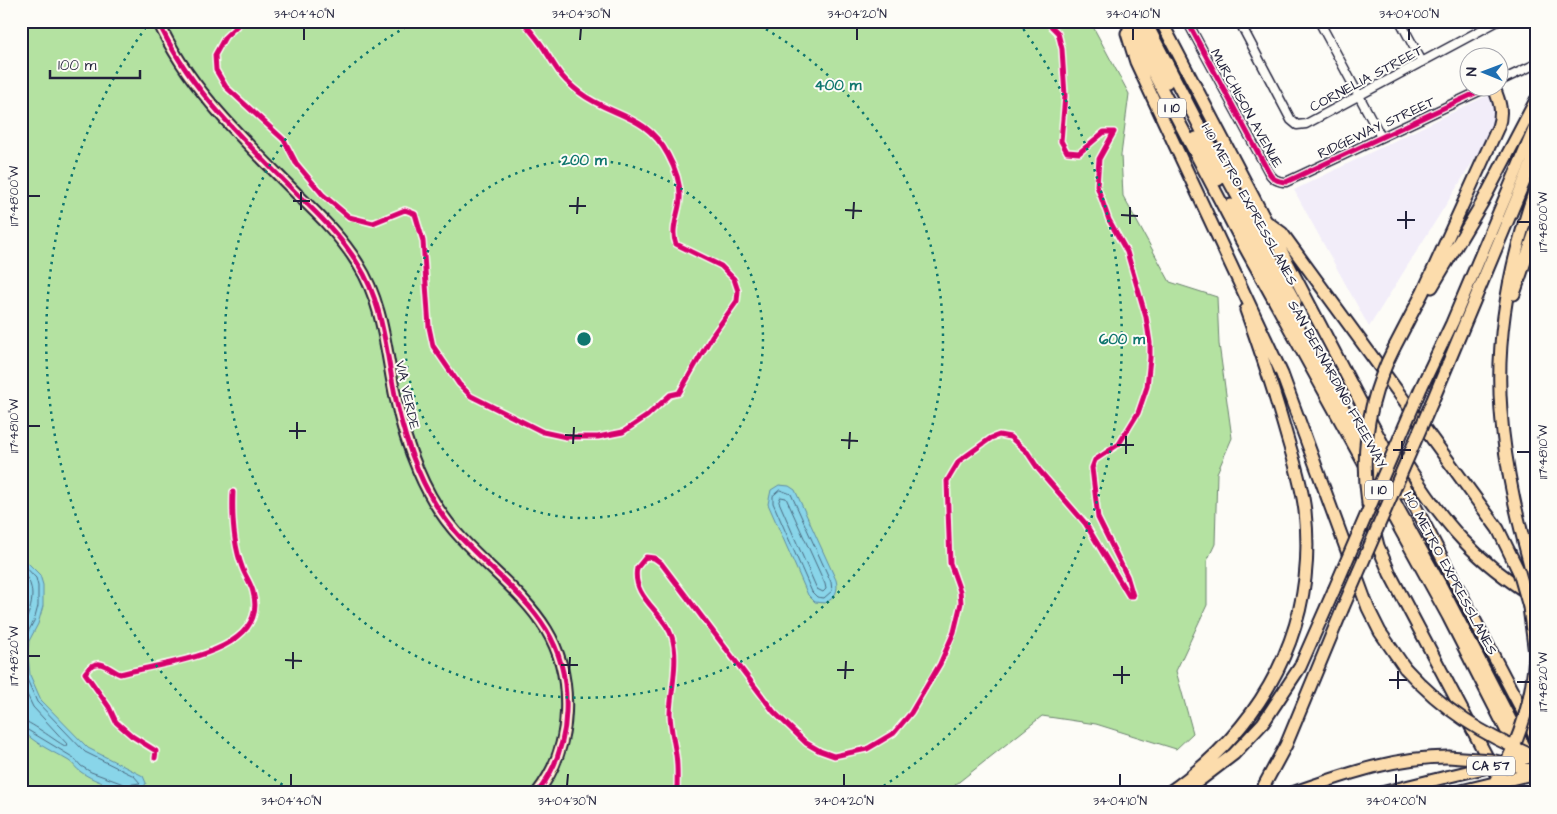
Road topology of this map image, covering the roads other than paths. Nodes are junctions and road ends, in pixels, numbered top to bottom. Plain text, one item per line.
1 (158, 21) edge
2 (1125, 21) edge
3 (1136, 21) edge
4 (1146, 21) edge
5 (1161, 21) edge
6 (1187, 21) edge
7 (1239, 21) edge
8 (1319, 21) edge
9 (1400, 21) edge
10 (1480, 21) edge
11 (1498, 21) edge
12 (1484, 29) junction
13 (1422, 62) junction
14 (1536, 64) edge
15 (1510, 76) edge
16 (1359, 96) junction
17 (1465, 98) edge
18 (1499, 98) edge
19 (1536, 100) edge
20 (1536, 125) edge
21 (1381, 137) junction
22 (1536, 153) edge
23 (1274, 180) joint
24 (1536, 187) edge
25 (1264, 219) junction
26 (1536, 229) edge
27 (1238, 282) junction
28 (1411, 317) junction
29 (1502, 336) junction
30 (1387, 451) junction
31 (1416, 507) junction
32 (1534, 582) edge
33 (1532, 602) edge
34 (1535, 654) edge
35 (1536, 737) edge
36 (1536, 756) edge
37 (1536, 772) edge
38 (1536, 788) edge
39 (537, 793) edge
40 (1168, 793) edge
41 (1183, 793) edge
42 (1260, 793) edge
43 (1292, 793) edge
44 (1381, 793) edge
45 (1453, 793) edge
46 (1487, 793) edge
47 (1506, 793) edge
48 (1534, 793) edge

1 - 39 main road, VIA VERDE
2 - 27 highway
2 - 38 highway, SAN BERNARDINO FREEWAY / I 10
3 - 37 highway, I-10 METRO EXPRESSLANES
4 - 31 highway, I-10 METRO EXPRESSLANES
5 - 25 highway, SAN BERNARDINO FREEWAY / I 10
6 - 23 street, MURCHISON AVENUE
7 - 16 street, CORNELIA STREET
8 - 16 street
9 - 13 street
10 - 12 street
11 - 12 street, CORNELIA STREET
12 - 13 street, CORNELIA STREET
13 - 16 street, CORNELIA STREET
14 - 15 street
16 - 21 street
17 - 21 street, RIDGEWAY STREET
18 - 28 highway
19 - 28 highway
20 - 41 highway, bridge
21 - 23 street, RIDGEWAY STREET
22 - 42 highway, bridge
24 - 29 highway
25 - 30 highway, SAN BERNARDINO FREEWAY / I 10
25 - 33 highway, bridge
26 - 29 highway
27 - 36 highway, bridge
27 - 40 highway
28 - 47 highway, bridge
29 - 32 highway
30 - 31 highway, SAN BERNARDINO FREEWAY / I 10
30 - 33 highway
31 - 35 highway, SAN BERNARDINO FREEWAY / I 10
33 - 34 highway
34 - 46 highway, bridge
36 - 44 highway, CA 57, bridge
37 - 43 highway, bridge
37 - 45 highway, CA 57, bridge
38 - 48 highway, bridge

